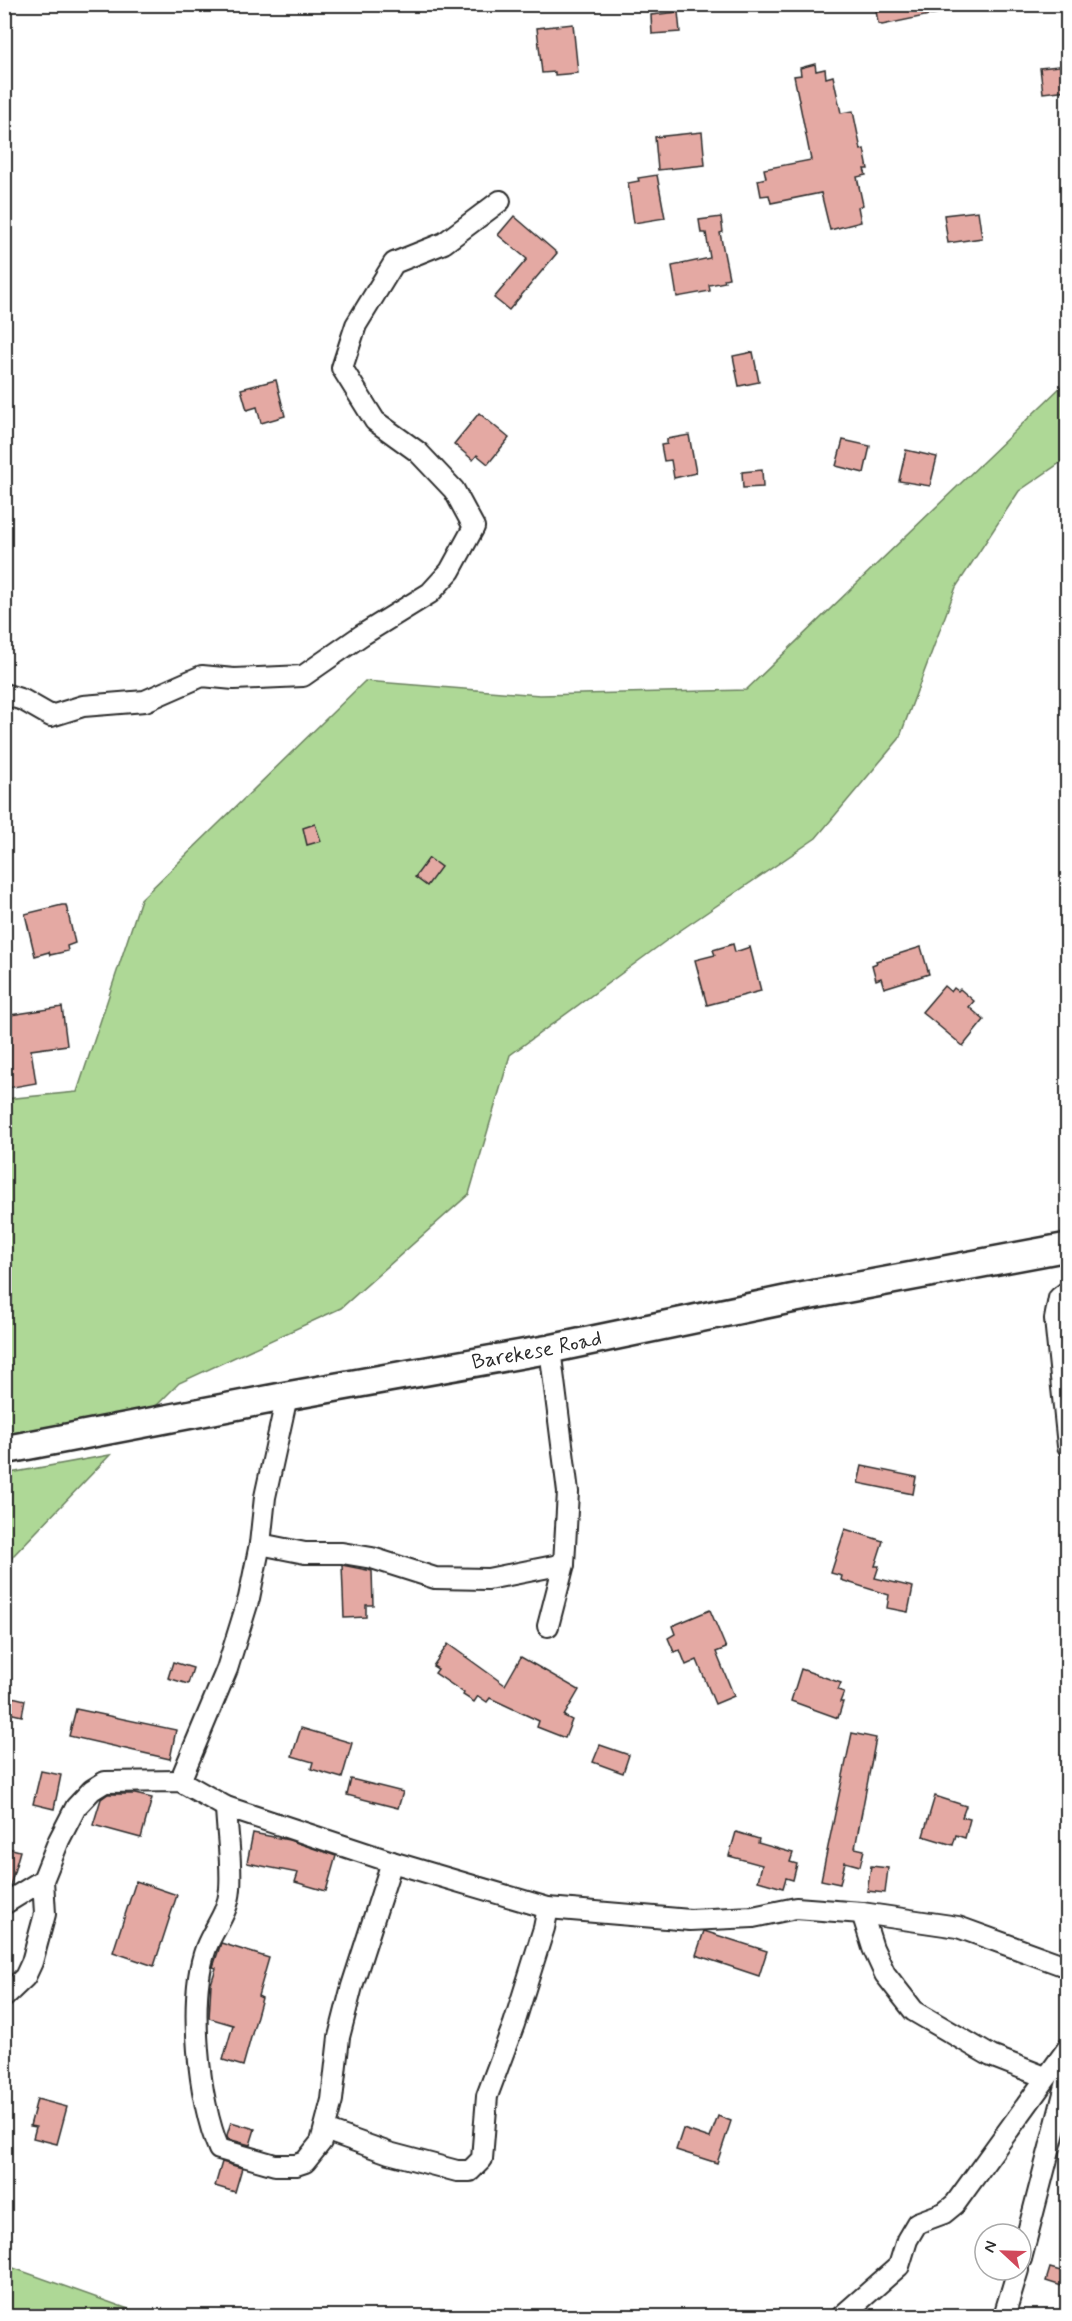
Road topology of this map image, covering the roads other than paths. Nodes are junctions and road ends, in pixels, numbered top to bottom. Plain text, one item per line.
1 (500, 201) dead end
2 (4, 694) edge
3 (1068, 1247) edge
4 (1068, 1291) edge
5 (550, 1349) junction
6 (287, 1396) junction
7 (1068, 1446) edge
8 (4, 1450) edge
9 (261, 1544) junction
10 (564, 1564) junction
11 (548, 1626) dead end
12 (180, 1781) junction
13 (226, 1807) junction
14 (392, 1862) junction
15 (43, 1880) junction
16 (4, 1904) edge
17 (548, 1908) junction
18 (862, 1913) junction
19 (1068, 1967) edge
20 (4, 1997) edge
21 (1068, 2048) edge
22 (1045, 2077) junction
23 (1068, 2078) edge
24 (325, 2130) junction
25 (1031, 2222) edge
26 (1014, 2282) edge
27 (842, 2316) edge
28 (1004, 2316) edge

1 - 2 street
3 - 5 main road, Barekese Road
4 - 7 street
5 - 6 main road, Barekese Road
5 - 10 street
6 - 8 main road, Barekese Road
6 - 9 street
9 - 10 street
9 - 12 street
10 - 11 street
12 - 13 street
12 - 15 street
13 - 14 street
13 - 24 street
14 - 17 street
14 - 24 street
15 - 16 street
15 - 20 street
17 - 18 street
17 - 24 street
18 - 19 street
18 - 22 street
21 - 22 street
22 - 27 street
23 - 25 street
26 - 28 street

